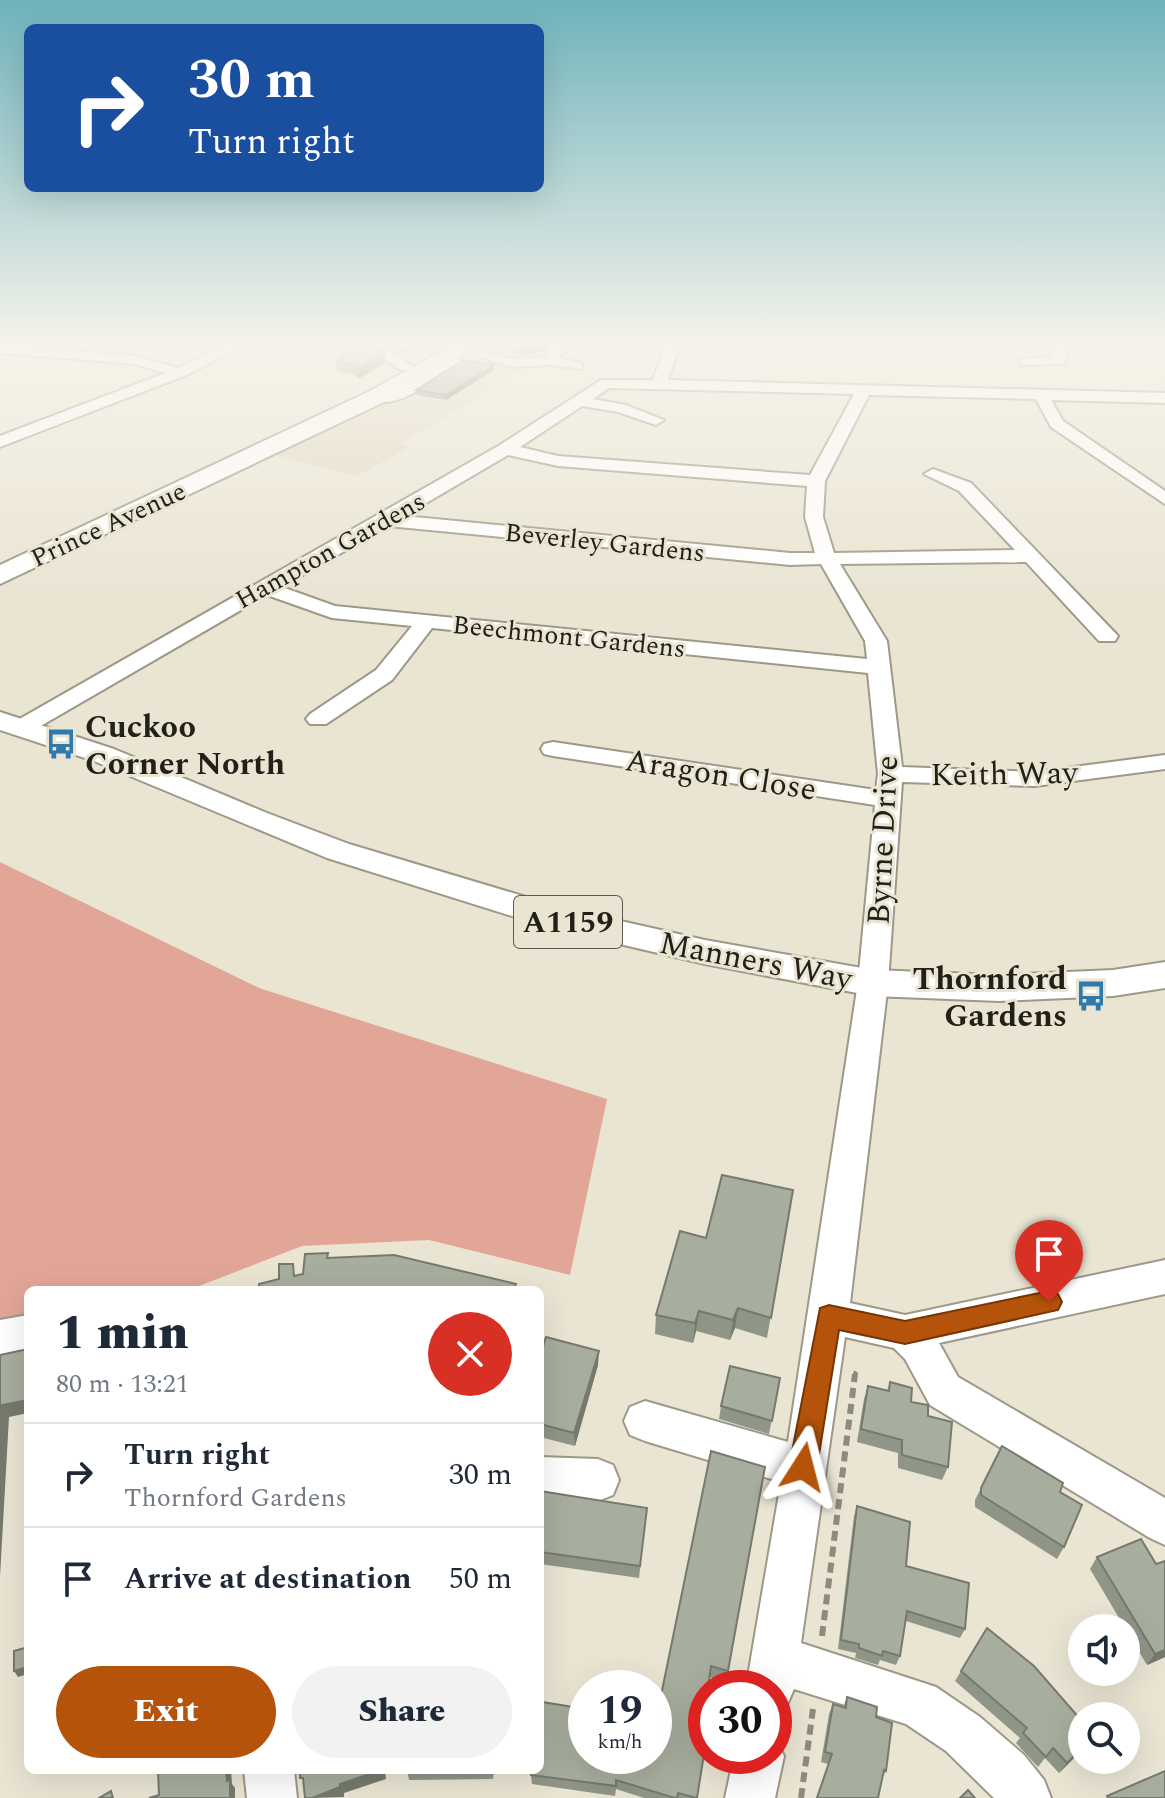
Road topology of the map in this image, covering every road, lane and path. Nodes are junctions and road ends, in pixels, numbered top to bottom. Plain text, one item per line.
1 (38, 426) edge
2 (295, 426) edge
3 (315, 426) edge
4 (541, 426) edge
5 (845, 426) edge
6 (1060, 426) edge
7 (3, 439) edge
8 (506, 449) junction
9 (933, 474) dead end
10 (816, 481) junction
11 (1165, 499) edge
12 (385, 520) junction
13 (1027, 556) junction
14 (826, 557) junction
15 (0, 562) edge
16 (0, 576) edge
17 (263, 587) junction
18 (427, 621) junction
19 (1107, 636) dead end
20 (879, 667) junction
21 (318, 719) dead end
22 (12, 724) edge
23 (553, 749) dead end
24 (1165, 762) edge
25 (890, 774) junction
26 (889, 800) junction
27 (1165, 975) edge
28 (873, 983) junction
29 (1165, 1277) edge
30 (829, 1316) junction
31 (905, 1333) junction
32 (24, 1334) edge
33 (0, 1338) edge
34 (819, 1365) junction
35 (645, 1421) dead end
36 (803, 1467) junction
37 (544, 1478) edge
38 (598, 1480) dead end
39 (1165, 1523) edge
40 (787, 1670) edge
41 (788, 1670) edge
42 (792, 1674) edge
43 (792, 1718) edge
44 (269, 1774) edge
45 (755, 1774) edge
46 (272, 1798) edge
47 (750, 1798) edge
48 (801, 1798) edge
49 (1026, 1798) edge

1 - 7 street
2 - 15 highway, Prince Avenue
3 - 16 highway, Prince Avenue
4 - 8 street, Hampton Gardens
5 - 10 street, Byrne Drive
6 - 11 street
8 - 10 street
8 - 12 street, Hampton Gardens
9 - 13 street
10 - 14 street, Byrne Drive
12 - 14 street, Beverley Gardens
12 - 17 street, Hampton Gardens
13 - 14 street, Beverley Gardens
13 - 19 street
14 - 20 street, Byrne Drive
17 - 18 street, Beechmont Gardens
17 - 22 street, Hampton Gardens
18 - 20 street, Beechmont Gardens
18 - 21 street
20 - 25 street, Byrne Drive
22 - 28 main road, Manners Way / A1159
23 - 26 street, Aragon Close
24 - 25 street, Keith Way
25 - 26 street, Byrne Drive
26 - 28 street, Byrne Drive
27 - 28 main road, Manners Way / A1159
28 - 30 street
29 - 31 street
30 - 31 street
30 - 34 street
31 - 39 street
32 - 33 street
34 - 36 street
34 - 41 path
35 - 36 street
36 - 40 street
37 - 38 street
42 - 49 street
43 - 48 path
44 - 46 street
45 - 47 street

